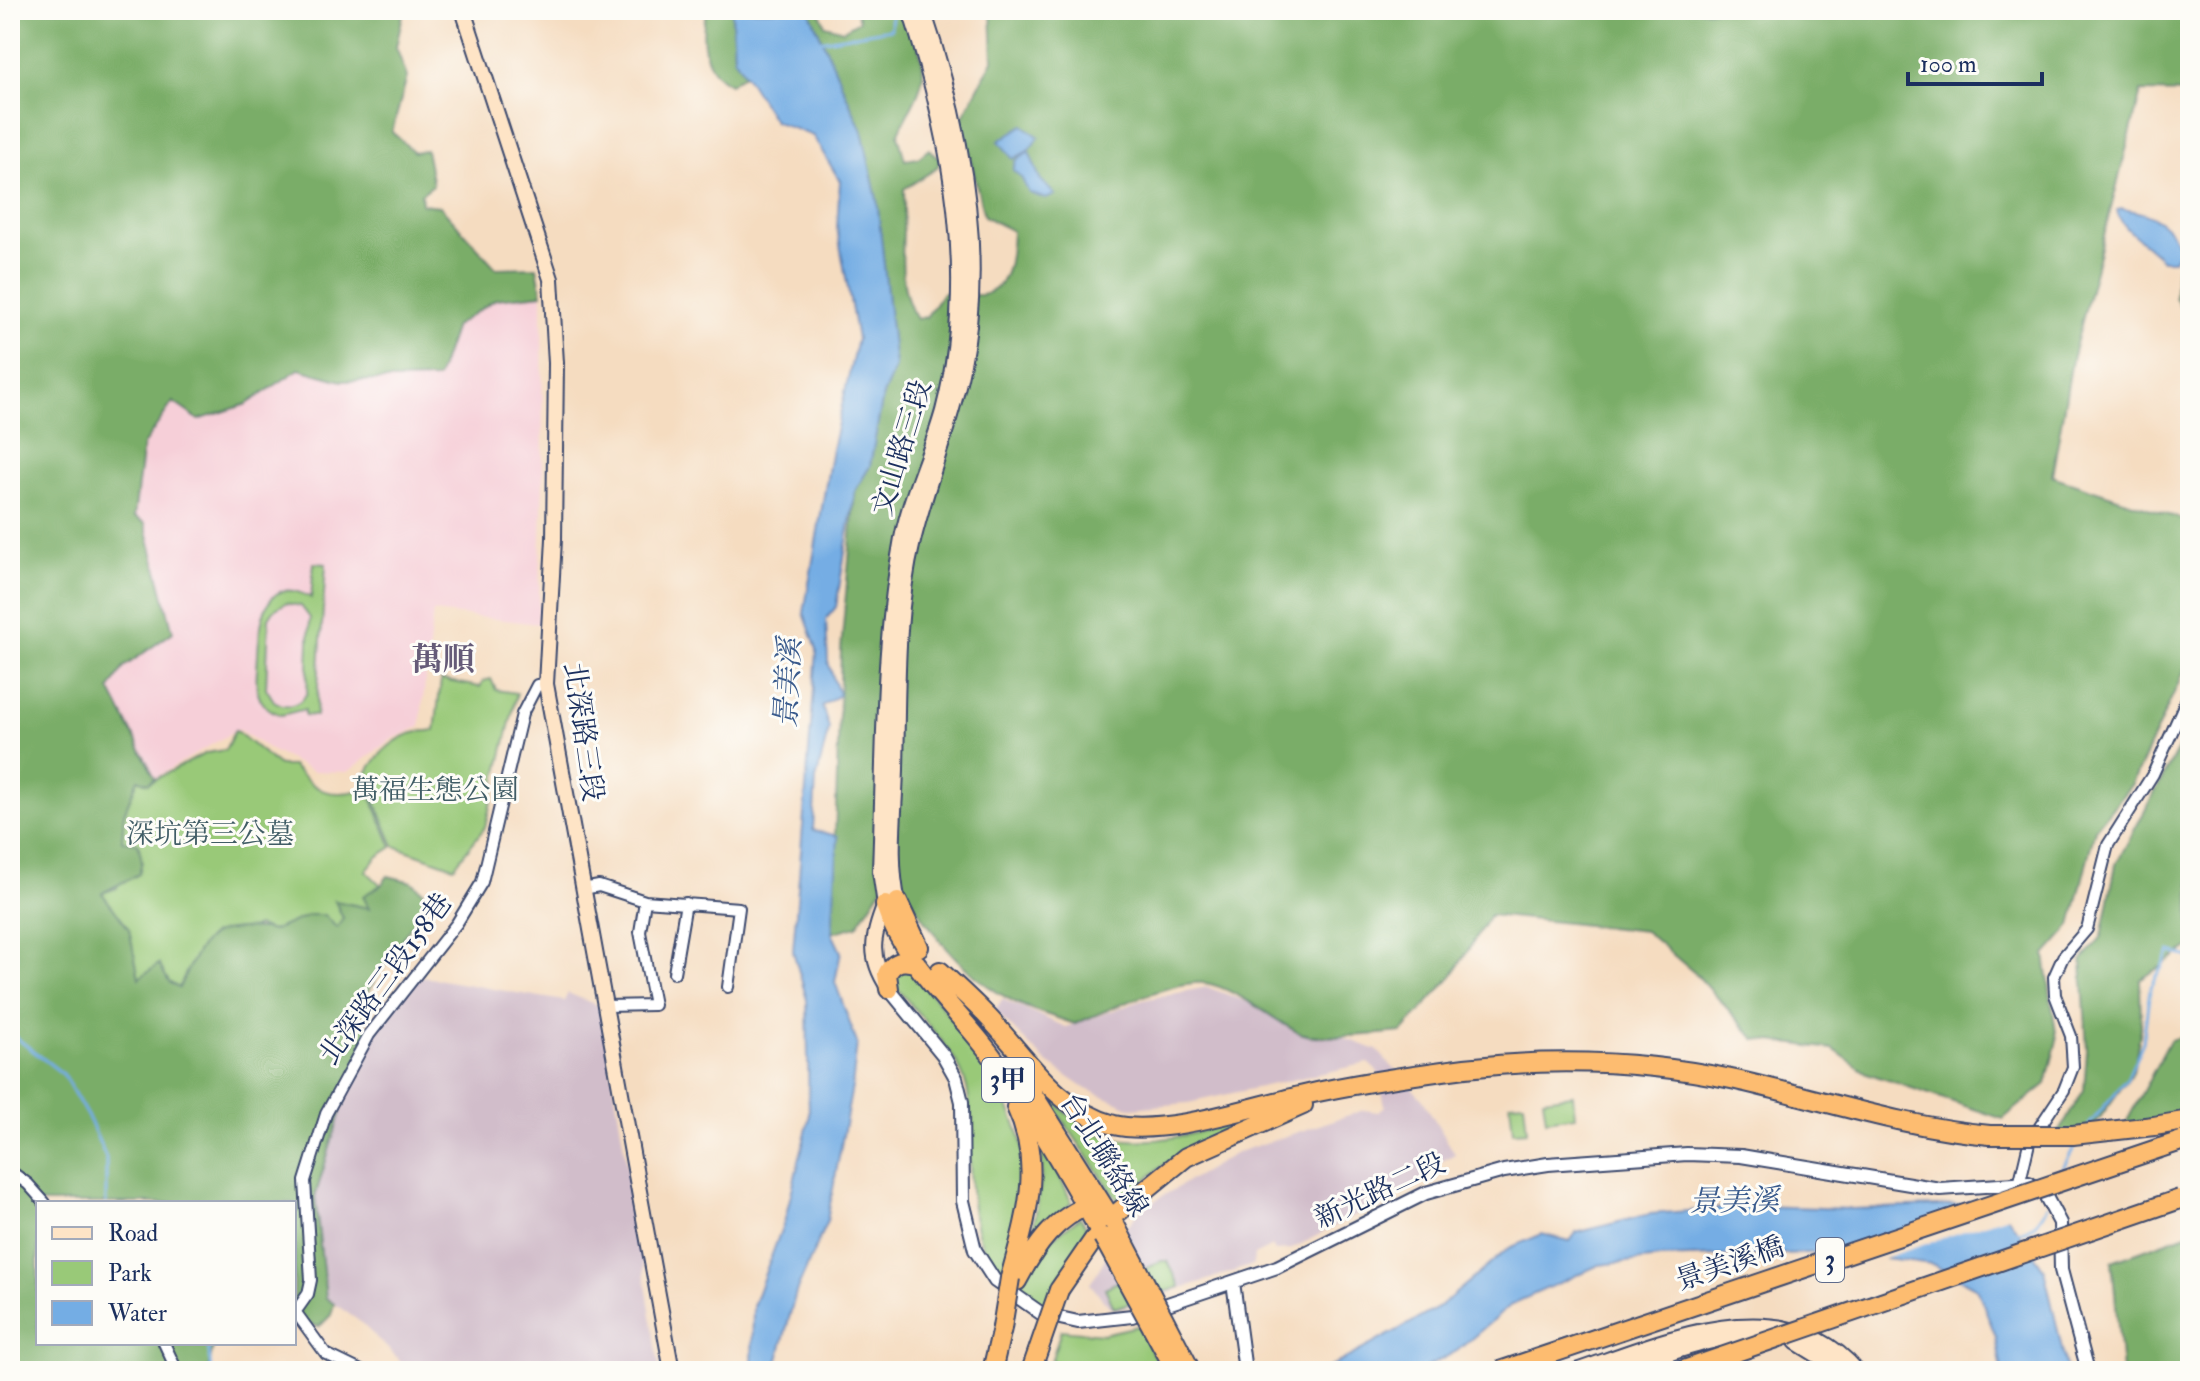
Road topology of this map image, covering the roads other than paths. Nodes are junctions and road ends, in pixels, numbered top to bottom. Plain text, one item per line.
1 (463, 10) edge
2 (910, 10) edge
3 (923, 10) edge
4 (2186, 10) edge
5 (2190, 25) edge
6 (949, 134) junction
7 (546, 684) junction
8 (2190, 692) edge
9 (583, 889) junction
10 (645, 901) junction
11 (686, 903) junction
12 (892, 903) junction
13 (917, 964) junction
14 (940, 971) junction
15 (674, 973) dead end
16 (728, 987) dead end
17 (889, 989) junction
18 (606, 1006) junction
19 (958, 1013) junction
20 (1366, 1086) junction
21 (2190, 1120) edge
22 (2190, 1138) edge
23 (10, 1171) edge
24 (2024, 1182) junction
25 (2185, 1197) edge
26 (43, 1201) edge
27 (1093, 1203) junction
28 (1107, 1228) junction
29 (1014, 1280) junction
30 (1233, 1282) junction
31 (296, 1310) edge
32 (296, 1312) edge
33 (165, 1345) edge
34 (1669, 1347) junction
35 (1686, 1369) edge
36 (177, 1371) edge
37 (361, 1371) edge
38 (672, 1371) edge
39 (992, 1371) edge
40 (1031, 1371) edge
41 (1176, 1371) edge
42 (1191, 1371) edge
43 (1245, 1371) edge
44 (1500, 1371) edge
45 (1576, 1371) edge
46 (1617, 1371) edge
47 (1843, 1371) edge
48 (1857, 1371) edge
49 (2088, 1371) edge

1 - 7 main road, 北深路三段
2 - 6 main road, 文山路三段
3 - 6 main road, 文山路三段
4 - 5 street
6 - 12 main road, 文山路三段
7 - 9 main road, 北深路三段
7 - 31 street, 北深路三段158巷
8 - 24 street
9 - 10 street
9 - 18 main road, 北深路三段
10 - 11 street
10 - 18 street
11 - 15 street
11 - 16 street
12 - 13 highway, 台北聯絡線 / 3甲
12 - 14 highway, 台北聯絡線 / 3甲
12 - 17 main road, 新光路二段
13 - 17 highway
13 - 19 highway, 台北聯絡線 / 3甲
14 - 20 highway
14 - 27 highway, 台北聯絡線 / 3甲
17 - 30 street, 新光路二段
18 - 38 main road, 北深路三段
19 - 27 highway, 台北聯絡線 / 3甲
19 - 29 highway
20 - 21 highway, bridge
20 - 28 highway
22 - 44 highway, 景美溪橋 / 3, bridge
23 - 26 street
24 - 30 street, 新光路二段
24 - 49 street
25 - 35 highway, 3, bridge
27 - 28 highway, 台北聯絡線 / 3甲
27 - 29 highway
28 - 40 highway, bridge
28 - 41 highway, 台北聯絡線 / 3甲, bridge
28 - 42 highway, 台北聯絡線 / 3甲, bridge
29 - 39 highway, bridge
30 - 43 street
32 - 37 street
33 - 36 street
34 - 35 street
34 - 45 main road
34 - 46 main road
34 - 47 main road
34 - 48 main road

